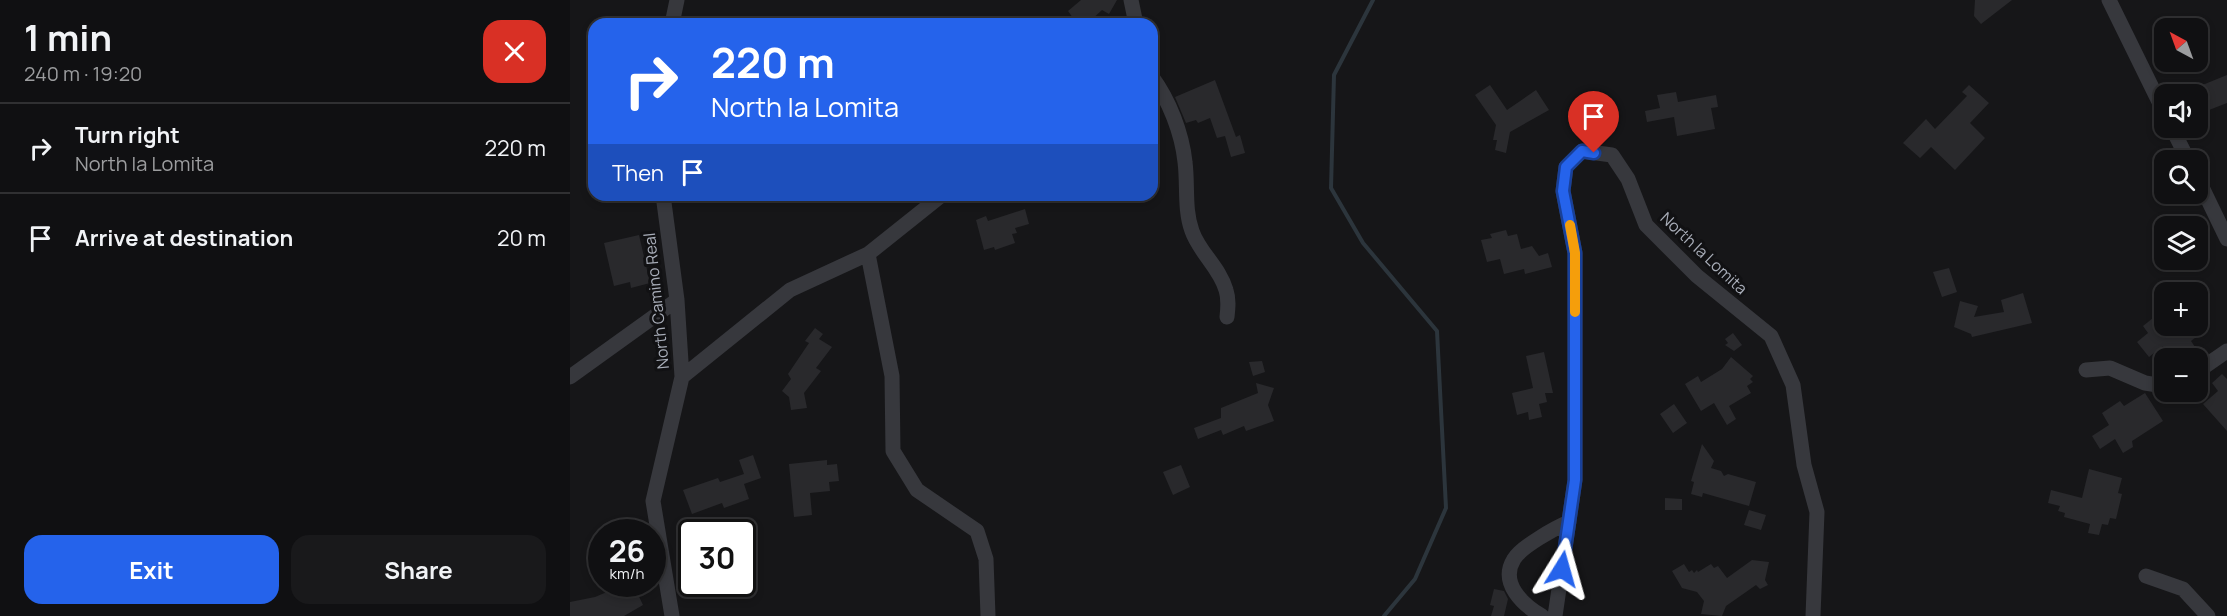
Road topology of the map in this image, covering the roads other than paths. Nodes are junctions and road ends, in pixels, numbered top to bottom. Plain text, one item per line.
1 (677, 0) edge
2 (1131, 0) edge
3 (2109, 0) edge
4 (673, 18) edge
5 (1135, 18) edge
6 (1158, 87) edge
7 (2154, 92) edge
8 (2208, 200) edge
9 (664, 201) edge
10 (934, 201) edge
11 (2227, 239) edge
12 (868, 254) junction
13 (677, 300) junction
14 (1227, 317) dead end
15 (2227, 351) edge
16 (2208, 364) edge
17 (2086, 370) dead end
18 (570, 377) edge
19 (682, 377) junction
20 (2154, 384) edge
21 (1569, 522) junction
22 (2146, 576) dead end
23 (672, 616) edge
24 (988, 616) edge
25 (1542, 616) edge
26 (1556, 616) edge
27 (1814, 616) edge
28 (2208, 616) edge

1 - 4 street
2 - 5 street
3 - 7 street
6 - 14 street
8 - 11 street
9 - 13 street, North Camino Real
10 - 12 street
12 - 19 street
12 - 24 street
13 - 18 street
13 - 19 street, North Camino Real
15 - 16 street
17 - 20 street
19 - 23 street, North Camino Real
21 - 25 street
21 - 26 street, North la Lomita
21 - 27 street, North la Lomita
22 - 28 street

